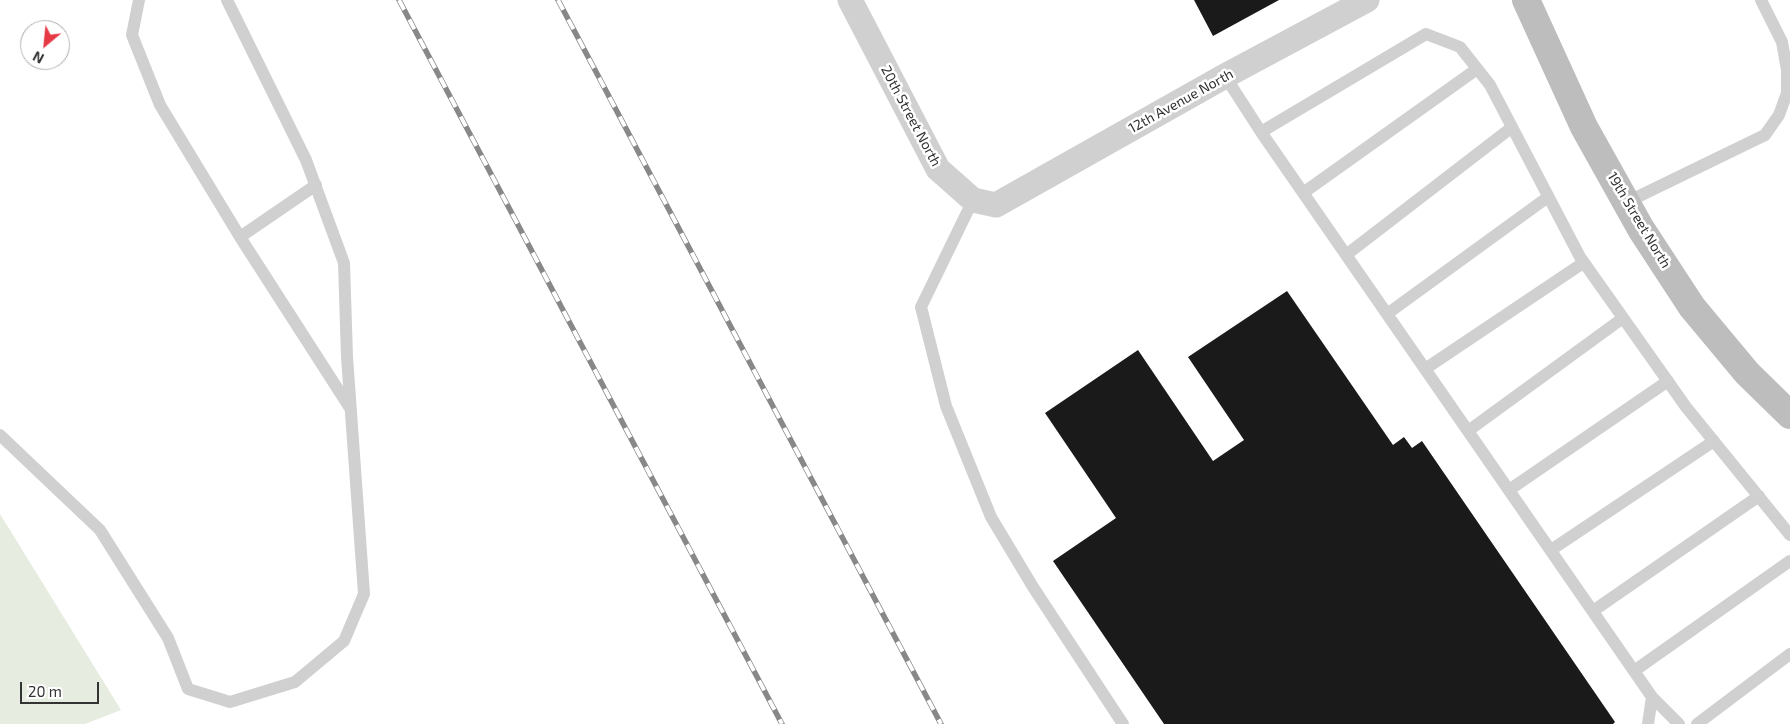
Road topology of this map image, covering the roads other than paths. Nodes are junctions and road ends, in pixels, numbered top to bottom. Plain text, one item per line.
1 (139, 0) edge
2 (227, 0) edge
3 (850, 0) edge
4 (1367, 0) edge
5 (1526, 0) edge
6 (1761, 0) edge
7 (1477, 69) junction
8 (1225, 76) junction
9 (1512, 128) junction
10 (1261, 132) junction
11 (316, 185) junction
12 (1303, 193) junction
13 (1548, 197) junction
14 (1627, 202) junction
15 (985, 203) junction
16 (240, 237) junction
17 (1346, 255) junction
18 (1583, 263) junction
19 (1387, 314) junction
20 (1623, 318) junction
21 (1425, 369) junction
22 (1668, 381) junction
23 (351, 410) junction
24 (1790, 415) edge
25 (1468, 431) junction
26 (0, 434) edge
27 (1714, 441) junction
28 (1509, 490) junction
29 (1758, 496) junction
30 (1790, 535) edge
31 (1551, 550) junction
32 (1790, 561) edge
33 (1592, 611) junction
34 (1790, 654) edge
35 (1634, 671) junction
36 (1652, 697) junction
37 (1122, 724) edge
38 (1648, 724) edge
39 (1679, 724) edge
40 (1697, 724) edge

1 - 16 lane
2 - 11 lane
3 - 15 street, 20th Street North
4 - 8 street, 12th Avenue North
5 - 14 main road, 19th Street North
6 - 14 lane
7 - 9 lane
7 - 10 lane
7 - 12 lane
8 - 10 lane
8 - 15 street, 12th Avenue North
9 - 13 lane
9 - 17 lane
10 - 12 lane
11 - 16 lane
11 - 23 lane
12 - 17 lane
13 - 18 lane
13 - 19 lane
14 - 24 main road, 19th Street North
15 - 37 lane
16 - 23 lane
17 - 19 lane
18 - 20 lane
18 - 21 lane
19 - 21 lane
20 - 22 lane
20 - 25 lane
21 - 25 lane
22 - 27 lane
22 - 28 lane
23 - 26 lane
25 - 28 lane
27 - 29 lane
27 - 31 lane
28 - 31 lane
29 - 30 lane
29 - 33 lane
31 - 33 lane
32 - 35 lane
33 - 35 lane
34 - 40 lane
35 - 36 lane
36 - 38 lane
36 - 39 lane

